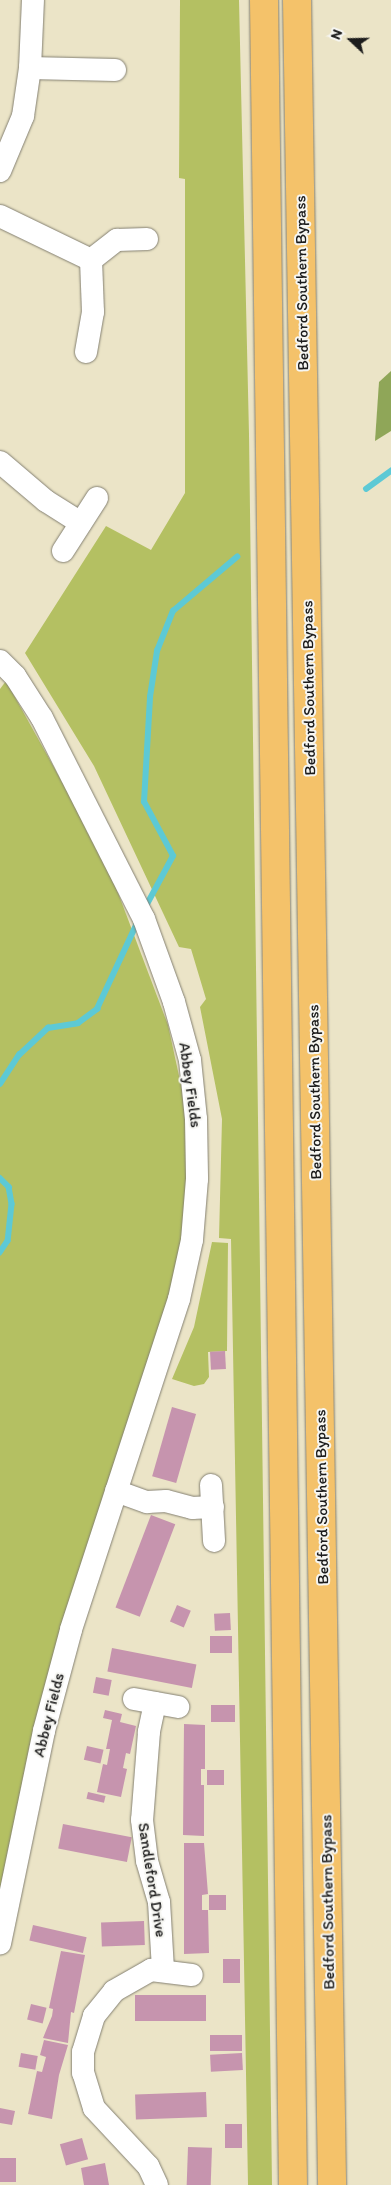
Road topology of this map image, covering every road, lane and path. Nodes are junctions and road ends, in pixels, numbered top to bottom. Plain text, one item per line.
1 (33, 0) edge
2 (264, 0) edge
3 (297, 0) edge
4 (30, 68) junction
5 (114, 70) dead end
6 (7, 136) edge
7 (0, 171) edge
8 (0, 216) edge
9 (147, 239) dead end
10 (91, 260) junction
11 (86, 352) dead end
12 (0, 462) edge
13 (97, 498) dead end
14 (81, 522) junction
15 (63, 551) dead end
16 (7, 668) edge
17 (116, 1491) junction
18 (214, 1541) dead end
19 (178, 1707) dead end
20 (0, 1944) edge
21 (163, 1969) junction
22 (192, 1975) dead end
23 (156, 2185) edge
24 (294, 2185) edge
25 (332, 2185) edge

1 - 4 street
2 - 24 highway, Bedford Southern Bypass
3 - 25 highway, Bedford Southern Bypass
4 - 5 street
4 - 6 street
6 - 7 street
8 - 10 street
9 - 10 street
10 - 11 street
12 - 14 street
13 - 14 street
14 - 15 street
16 - 17 street, Abbey Fields
17 - 18 street
17 - 20 street, Abbey Fields
19 - 21 street, Sandleford Drive
21 - 22 street
21 - 23 street

